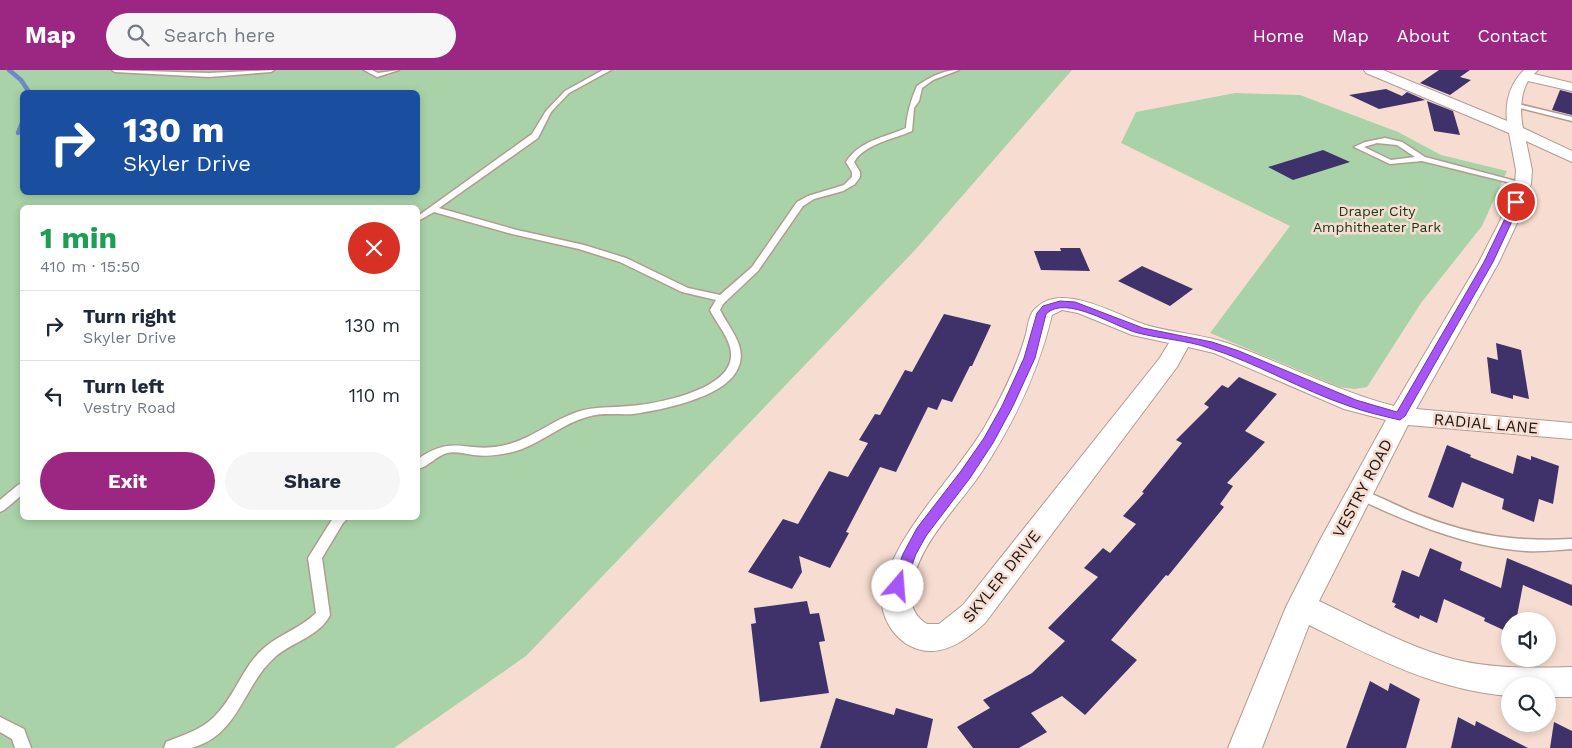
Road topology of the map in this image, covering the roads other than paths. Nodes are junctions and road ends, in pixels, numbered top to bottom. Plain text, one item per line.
1 (115, 70) edge
2 (271, 70) edge
3 (368, 70) edge
4 (396, 70) edge
5 (608, 70) edge
6 (956, 70) edge
7 (1381, 71) edge
8 (1528, 73) edge
9 (1572, 87) edge
10 (1514, 105) junction
11 (1572, 119) edge
12 (1516, 130) junction
13 (1572, 157) edge
14 (1422, 159) junction
15 (1524, 184) junction
16 (432, 209) junction
17 (420, 218) edge
18 (722, 298) junction
19 (1181, 340) junction
20 (1400, 416) junction
21 (1572, 430) edge
22 (420, 464) edge
23 (20, 490) edge
24 (1358, 494) junction
25 (0, 507) edge
26 (338, 520) edge
27 (1572, 544) edge
28 (1301, 607) junction
29 (1572, 682) edge
30 (0, 724) edge
31 (23, 748) edge
32 (172, 748) edge
33 (1246, 748) edge

1 - 2 lane
3 - 4 lane
5 - 16 lane
6 - 18 lane
7 - 12 street
8 - 9 street
8 - 10 street, VESTRY ROAD
10 - 11 lane
10 - 12 street, VESTRY ROAD
12 - 13 street
12 - 15 street, VESTRY ROAD
14 - 14 lane
14 - 15 lane
15 - 20 street, VESTRY ROAD
16 - 17 lane
16 - 18 lane
18 - 22 lane
19 - 19 street, SKYLER DRIVE
19 - 20 street, SKYLER DRIVE
20 - 21 street, RADIAL LANE
20 - 24 street, VESTRY ROAD
23 - 25 lane
24 - 27 lane
24 - 28 street, VESTRY ROAD
26 - 32 lane
28 - 29 street
28 - 33 street, VESTRY ROAD
30 - 31 lane

